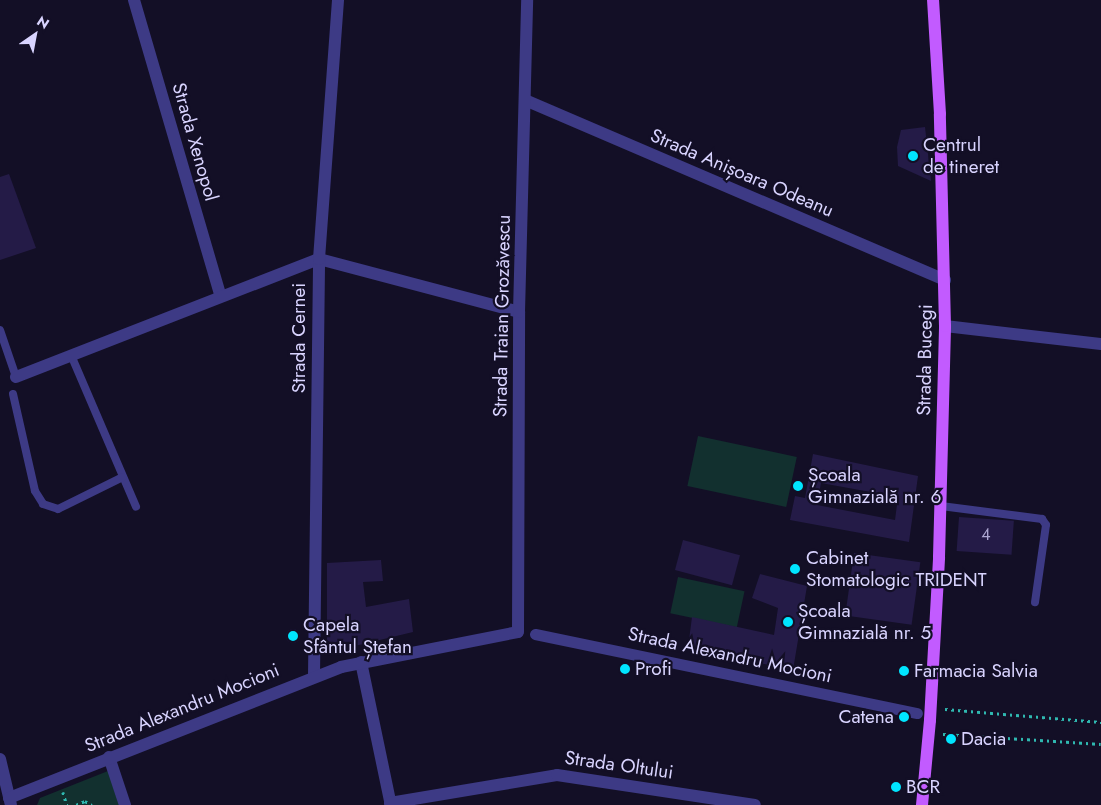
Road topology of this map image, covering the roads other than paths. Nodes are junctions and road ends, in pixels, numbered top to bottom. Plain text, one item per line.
1 (134, 0) edge
2 (338, 0) edge
3 (526, 0) edge
4 (933, 0) edge
5 (525, 100) junction
6 (318, 259) junction
7 (945, 280) junction
8 (220, 296) junction
9 (519, 312) junction
10 (945, 326) junction
11 (0, 330) edge
12 (1101, 344) edge
13 (71, 355) junction
14 (16, 377) joint
15 (13, 394) dead end
16 (123, 478) junction
17 (941, 506) junction
18 (136, 507) dead end
19 (1035, 602) dead end
20 (518, 632) joint
21 (535, 634) dead end
22 (361, 662) junction
23 (314, 676) junction
24 (917, 713) dead end
25 (109, 757) junction
26 (0, 759) edge
27 (10, 802) edge
28 (390, 804) edge
29 (125, 805) edge
30 (755, 805) edge
31 (922, 805) edge

1 - 8 street, Strada Xenopol
2 - 6 street, Strada Cernei
3 - 5 street, Strada Traian Grozăvescu
4 - 7 main road, Strada Bucegi
5 - 7 street, Strada Anișoara Odeanu
5 - 9 street, Strada Traian Grozăvescu
6 - 8 street
6 - 9 street
6 - 23 street, Strada Cernei
7 - 10 main road, Strada Bucegi
8 - 13 street
9 - 20 street, Strada Traian Grozăvescu
10 - 12 street
10 - 17 main road, Strada Bucegi
11 - 14 lane
13 - 14 street
13 - 16 lane
15 - 16 lane
16 - 18 lane
17 - 19 lane
17 - 31 main road, Strada Bucegi
20 - 22 street, Strada Alexandru Mocioni
21 - 24 street, Strada Alexandru Mocioni
22 - 23 street, Strada Alexandru Mocioni
22 - 28 street
23 - 25 street, Strada Alexandru Mocioni
25 - 27 street, Strada Alexandru Mocioni
25 - 29 street
26 - 27 street
28 - 30 street, Strada Oltului

